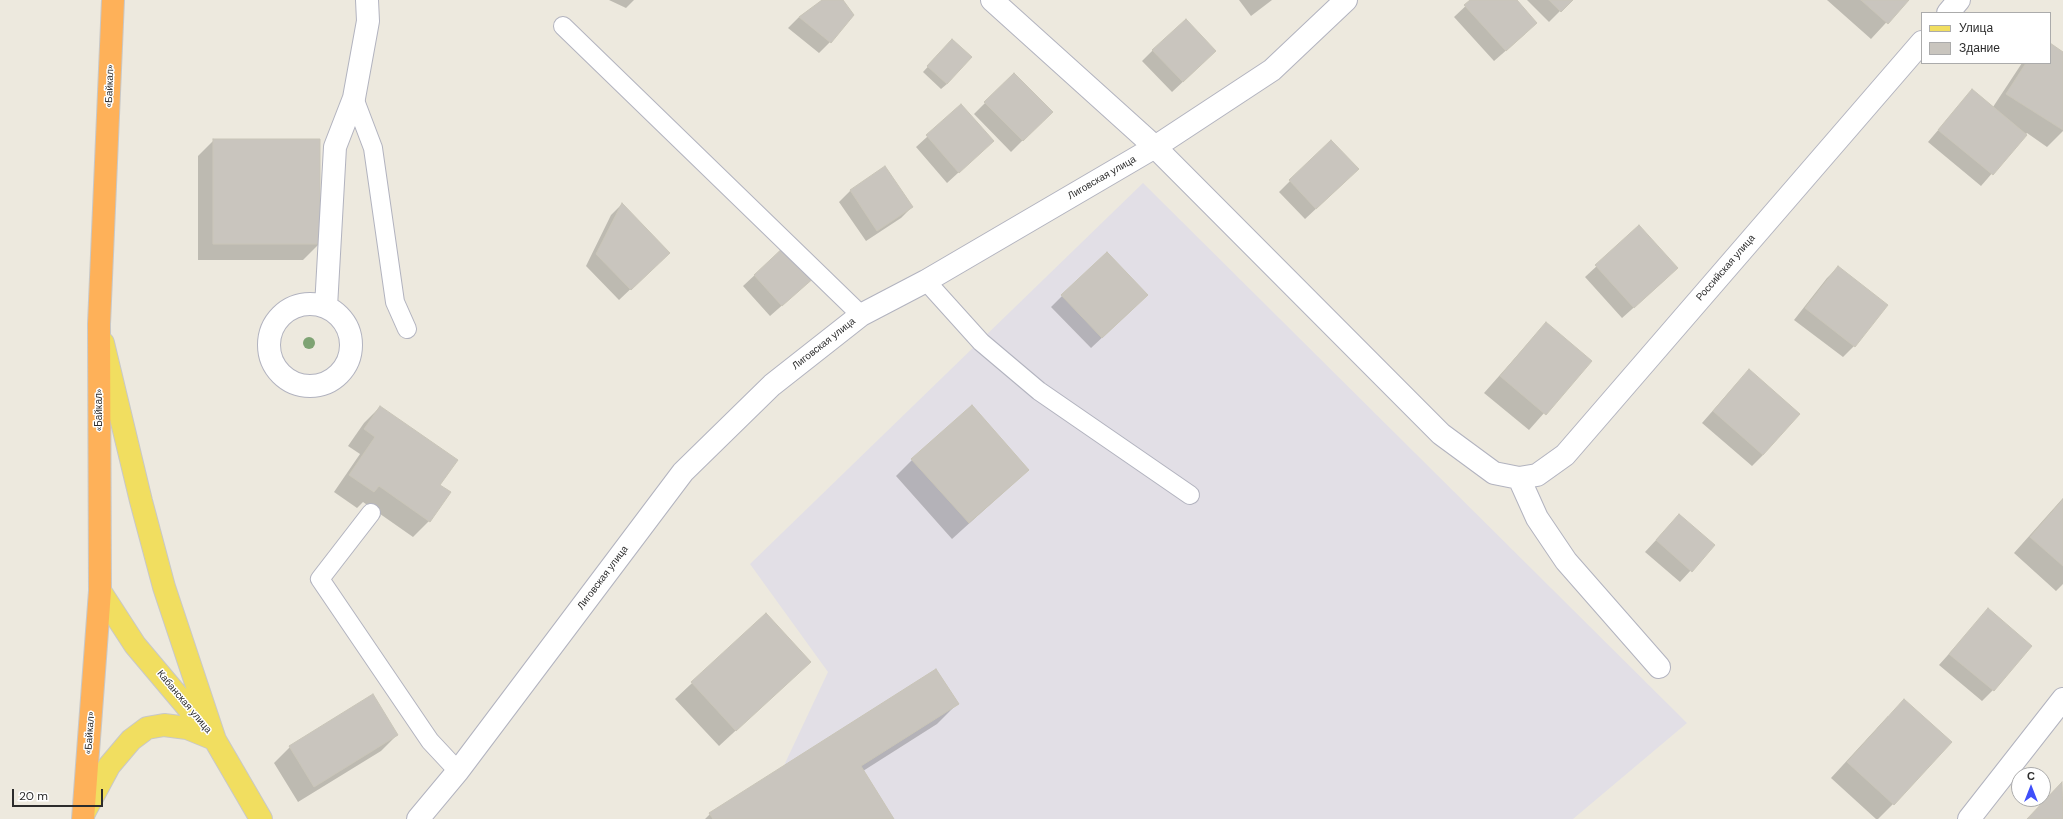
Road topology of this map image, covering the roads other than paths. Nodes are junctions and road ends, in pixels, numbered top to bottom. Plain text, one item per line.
1 (113, 0) edge
2 (368, 0) edge
3 (992, 0) edge
4 (1346, 0) edge
5 (1959, 0) edge
6 (1949, 12) edge
7 (563, 26) dead end
8 (1921, 43) edge
9 (354, 98) junction
10 (1155, 147) junction
11 (926, 281) junction
12 (326, 307) dead end
13 (861, 315) junction
14 (99, 324) junction
15 (408, 328) dead end
16 (1519, 478) junction
17 (1190, 495) dead end
18 (371, 513) dead end
19 (100, 591) junction
20 (1659, 667) dead end
21 (2063, 699) edge
22 (215, 740) junction
23 (458, 771) junction
24 (84, 815) edge
25 (261, 819) edge
26 (418, 819) edge
27 (1969, 819) edge

1 - 14 highway, «Байкал»
2 - 9 street
3 - 10 street
4 - 10 street, Лиговская улица
5 - 6 street
7 - 13 lane
8 - 16 street, Российская улица
9 - 12 street
9 - 15 lane
10 - 11 street, Лиговская улица
10 - 16 street
11 - 13 street, Лиговская улица
11 - 17 lane
13 - 23 street, Лиговская улица
14 - 19 highway, «Байкал»
14 - 22 main road
16 - 20 street
18 - 23 lane
19 - 22 main road, Кабанская улица
19 - 24 highway, «Байкал»
21 - 27 street
22 - 24 main road
22 - 25 main road, Кабанская улица
23 - 26 street, Лиговская улица

